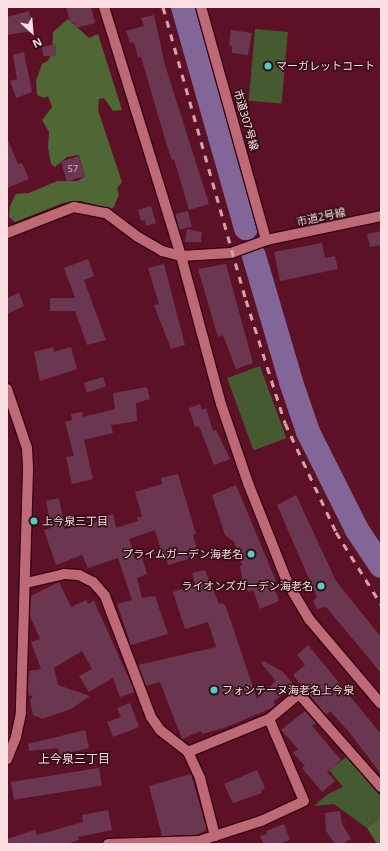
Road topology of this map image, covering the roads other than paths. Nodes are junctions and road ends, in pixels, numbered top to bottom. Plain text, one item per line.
1 (104, 7) edge
2 (201, 7) edge
3 (381, 216) edge
4 (7, 233) edge
5 (266, 240) junction
6 (180, 256) junction
7 (7, 389) edge
8 (26, 583) junction
9 (381, 704) edge
10 (270, 718) junction
11 (188, 752) junction
12 (7, 760) edge
13 (381, 787) edge
14 (215, 836) junction
15 (108, 844) edge

1 - 6 street
2 - 5 street, 市道307号線
3 - 5 street, 市道2号線
4 - 6 street, 市道2号線
5 - 6 street, 市道2号線
6 - 9 street
7 - 8 street
8 - 11 street
8 - 12 street
10 - 11 street
10 - 13 street
10 - 14 street
11 - 14 street
14 - 15 street

